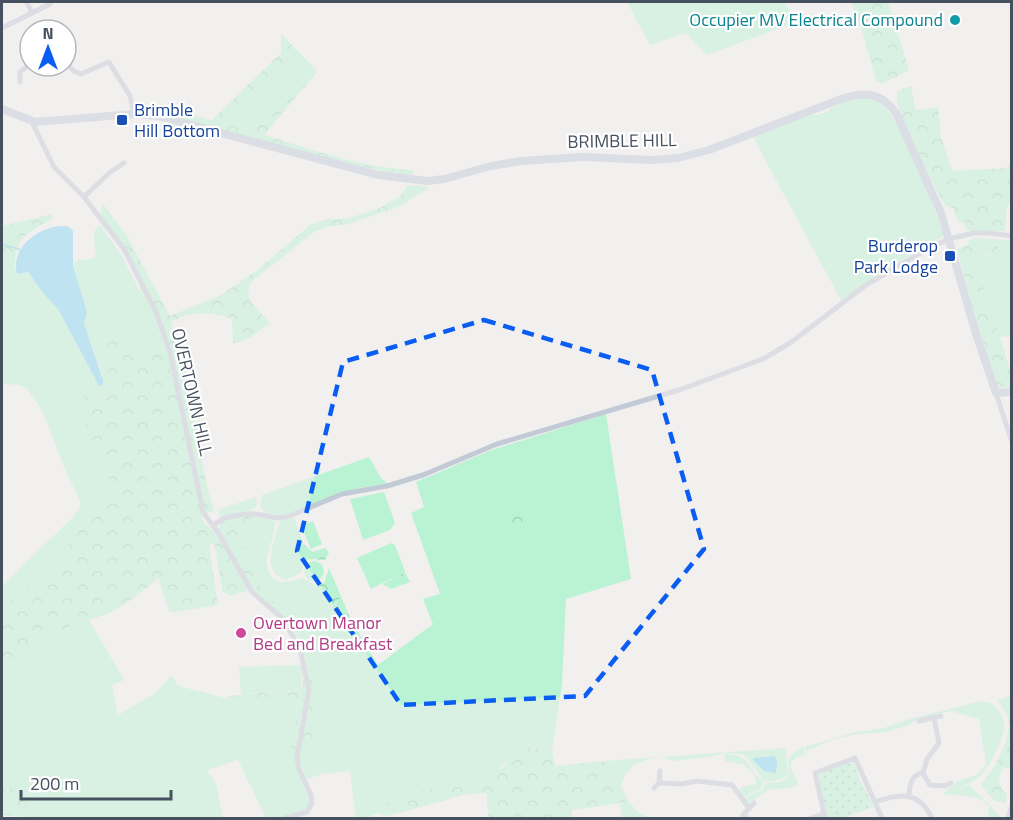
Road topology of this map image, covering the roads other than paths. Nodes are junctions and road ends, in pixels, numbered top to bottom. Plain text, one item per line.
1 (27, 3) dead end
2 (50, 4) dead end
3 (32, 13) junction
4 (2, 28) edge
5 (105, 54) dead end
6 (109, 62) junction
7 (78, 73) edge
8 (20, 78) edge
9 (10, 79) dead end
10 (2, 109) edge
11 (134, 114) junction
12 (32, 122) junction
13 (124, 163) dead end
14 (84, 197) junction
15 (1011, 236) edge
16 (949, 239) junction
17 (1011, 392) edge
18 (996, 393) junction
19 (1009, 426) edge
20 (1011, 442) edge
21 (213, 525) junction
22 (942, 716) dead end
23 (934, 718) junction
24 (919, 721) dead end
25 (660, 771) dead end
26 (923, 773) junction
27 (659, 783) junction
28 (951, 783) dead end
29 (654, 788) dead end
30 (909, 797) junction
31 (875, 802) junction
32 (1011, 805) edge
33 (824, 816) edge
34 (743, 817) edge
35 (285, 819) edge
36 (811, 819) edge
37 (882, 819) edge
38 (932, 819) edge
39 (1008, 819) edge

1 - 3 street
2 - 3 street
3 - 4 street
5 - 6 street
6 - 7 street
6 - 11 street
8 - 9 street
10 - 12 main road
11 - 12 main road, BRIMBLE HILL
11 - 16 main road, BRIMBLE HILL
12 - 14 street, OVERTOWN HILL
13 - 14 street
14 - 21 street, OVERTOWN HILL
15 - 16 street
16 - 18 main road, BRIMBLE HILL
16 - 21 street
17 - 18 main road
18 - 19 street
19 - 20 street
21 - 35 street, OVERTOWN HILL
22 - 23 street
23 - 24 street
23 - 26 street
25 - 27 street
26 - 28 street
26 - 30 street
27 - 29 street
27 - 34 street
30 - 31 street
30 - 38 street
31 - 33 street
31 - 37 street
32 - 39 street
33 - 36 street

